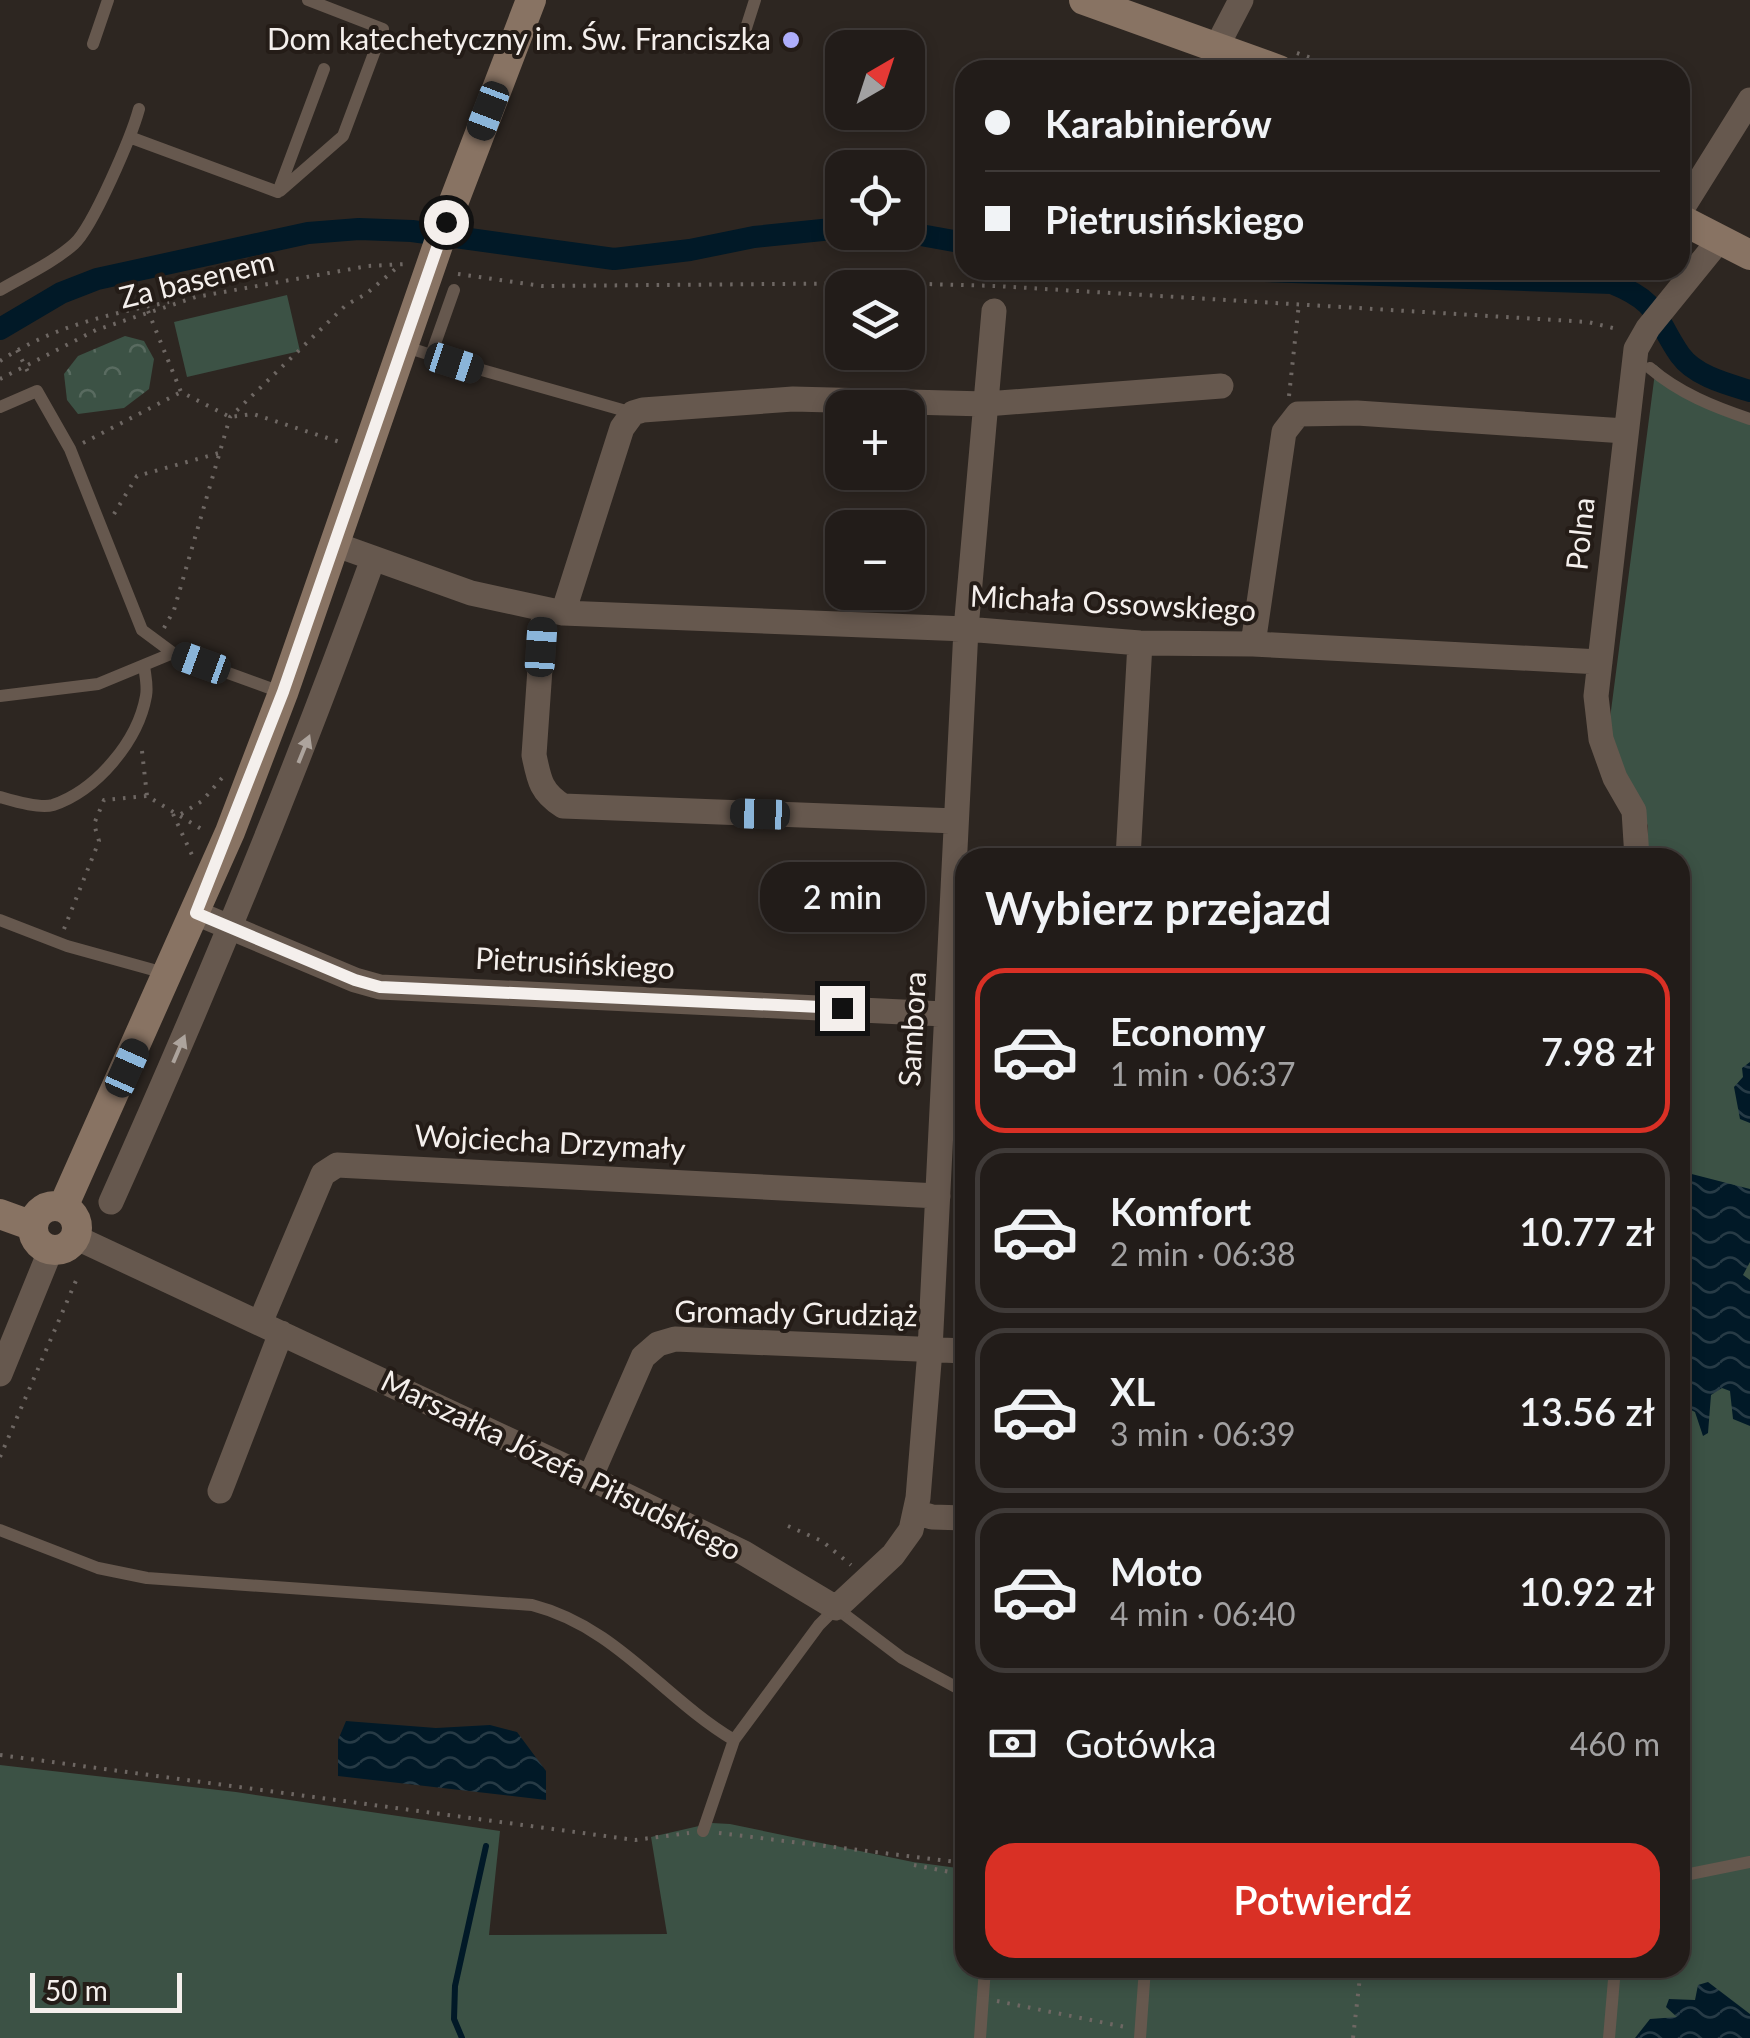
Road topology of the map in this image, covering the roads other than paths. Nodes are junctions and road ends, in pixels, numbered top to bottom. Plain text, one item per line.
1 (108, 0) edge
2 (308, 0) edge
3 (531, 0) edge
4 (756, 0) edge
5 (1084, 0) edge
6 (1241, 0) edge
7 (93, 44) dead end
8 (740, 47) dead end
9 (1216, 48) junction
10 (1250, 60) edge
11 (324, 69) dead end
12 (1750, 100) edge
13 (139, 109) dead end
14 (132, 138) junction
15 (278, 192) junction
16 (1690, 199) edge
17 (1690, 221) edge
18 (1721, 238) junction
19 (1750, 255) edge
20 (1690, 276) edge
21 (1687, 280) edge
22 (0, 290) edge
23 (454, 290) dead end
24 (994, 311) dead end
25 (426, 353) junction
26 (1650, 368) dead end
27 (1221, 386) dead end
28 (986, 404) junction
29 (0, 407) edge
30 (633, 413) junction
31 (1750, 418) edge
32 (1625, 431) junction
33 (334, 544) junction
34 (373, 559) junction
35 (553, 612) junction
36 (966, 629) junction
37 (1140, 643) junction
38 (1252, 644) junction
39 (173, 653) junction
40 (1600, 662) junction
41 (144, 665) junction
42 (283, 692) junction
43 (0, 696) edge
44 (0, 798) edge
45 (956, 821) junction
46 (956, 848) edge
47 (1129, 848) edge
48 (1636, 848) edge
49 (196, 913) junction
50 (0, 920) edge
51 (231, 928) junction
52 (168, 974) junction
53 (955, 1014) edge
54 (938, 1196) junction
55 (111, 1202) dead end
56 (0, 1214) edge
57 (53, 1238) junction
58 (270, 1328) junction
59 (930, 1350) junction
60 (955, 1351) edge
61 (0, 1374) edge
62 (590, 1478) junction
63 (220, 1491) dead end
64 (914, 1512) junction
65 (955, 1518) edge
66 (0, 1530) edge
67 (836, 1608) junction
68 (955, 1687) edge
69 (734, 1740) junction
70 (704, 1832) road end
71 (1750, 1862) edge
72 (1690, 1874) edge
73 (985, 1978) edge
74 (1144, 1978) edge
75 (1615, 1978) edge
76 (1140, 2034) edge
77 (980, 2038) edge
78 (1609, 2038) edge

1 - 7 lane
2 - 15 lane
3 - 25 main road
4 - 8 lane
5 - 9 main road
6 - 9 street
9 - 10 main road
11 - 15 lane
12 - 16 street
13 - 14 lane
14 - 15 lane
14 - 22 lane
17 - 18 main road
18 - 19 main road
18 - 20 street, Polna
21 - 32 street, Polna
23 - 25 lane
24 - 28 street, Sambora
25 - 30 lane
25 - 33 main road
26 - 31 lane
27 - 28 street
28 - 30 street
28 - 36 street, Sambora
29 - 39 lane
30 - 35 street
32 - 38 street
32 - 40 street, Polna
33 - 34 street, Michała Ossowskiego
33 - 42 main road
34 - 35 street, Michała Ossowskiego
51 -> 34 street
35 - 36 street, Michała Ossowskiego
35 - 45 street
36 - 37 street, Michała Ossowskiego
36 - 45 street, Sambora
37 - 38 street, Michała Ossowskiego
37 - 47 street
38 - 40 street, Michała Ossowskiego
39 - 41 lane
39 - 42 lane
40 - 48 street, Polna
41 - 43 lane
41 - 44 lane
42 - 49 main road
45 - 46 street, Sambora
49 - 51 street, Pietrusińskiego
49 - 52 main road
50 - 52 lane
51 - 53 street, Pietrusińskiego
55 -> 51 street
52 - 57 main road
53 - 54 street, Sambora
54 - 58 street, Wojciecha Drzymały
54 - 59 street, Sambora
56 - 57 main road, Marszałka Józefa Piłsudskiego
57 - 58 street, Marszałka Józefa Piłsudskiego
57 - 61 street
58 - 62 street, Marszałka Józefa Piłsudskiego
58 - 63 street
59 - 60 street, Gromady Grudziąż
59 - 62 street, Gromady Grudziąż
59 - 64 street, Sambora
62 - 67 street, Marszałka Józefa Piłsudskiego
64 - 65 street
64 - 67 street, Sambora
66 - 69 lane
67 - 68 lane
67 - 69 lane
69 - 70 lane
71 - 72 lane
73 - 77 lane
74 - 76 lane
75 - 78 lane

